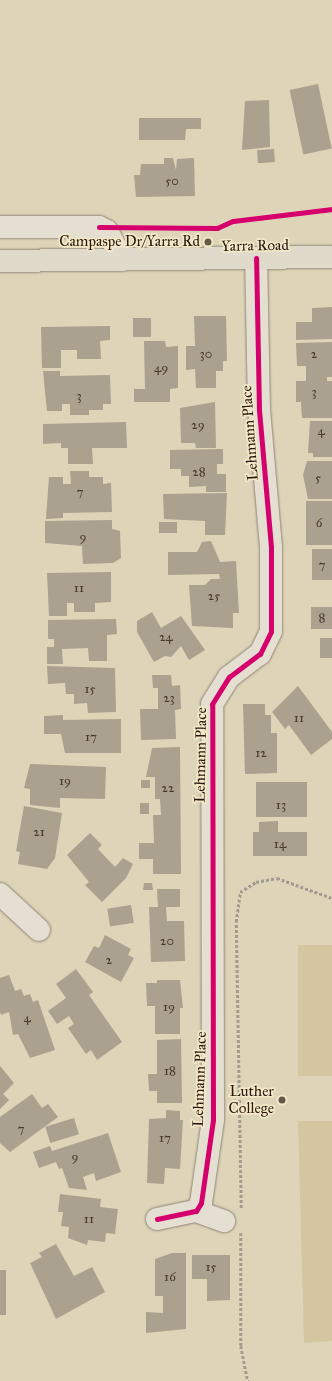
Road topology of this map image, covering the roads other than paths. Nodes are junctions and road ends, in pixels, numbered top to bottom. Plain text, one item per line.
1 (0, 227) edge
2 (332, 257) edge
3 (256, 258) junction
4 (123, 260) junction
5 (0, 261) edge
6 (0, 894) edge
7 (39, 930) dead end
8 (196, 1211) junction
9 (156, 1220) dead end
10 (235, 1222) road end

1 - 4 street
2 - 3 main road, Yarra Road
3 - 4 main road, Yarra Road
3 - 8 street, Lehmann Place
4 - 5 main road, Yarra Road
6 - 7 street
8 - 9 street
8 - 10 street

